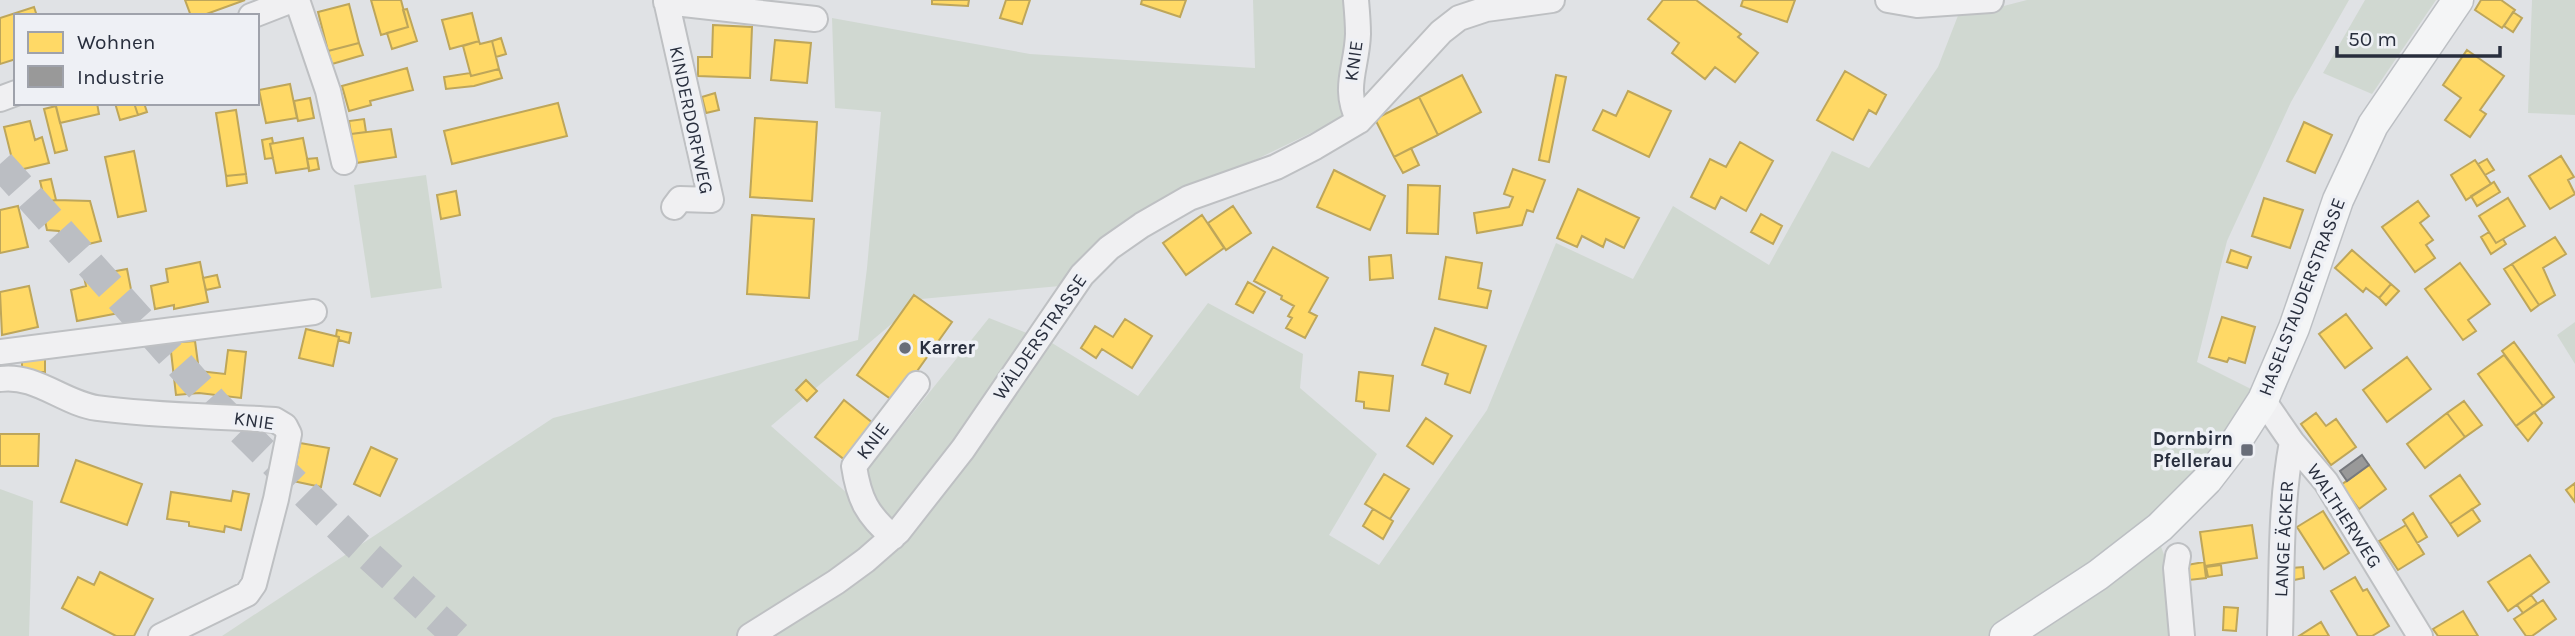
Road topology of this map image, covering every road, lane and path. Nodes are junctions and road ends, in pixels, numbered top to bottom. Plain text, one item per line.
1 (294, 0) edge
2 (1356, 0) edge
3 (1552, 0) edge
4 (1888, 0) edge
5 (1992, 0) edge
6 (2458, 0) edge
7 (666, 1) edge
8 (256, 14) edge
9 (816, 19) dead end
10 (1359, 121) junction
11 (344, 162) dead end
12 (674, 207) dead end
13 (314, 312) dead end
14 (0, 352) edge
15 (0, 379) edge
16 (917, 384) dead end
17 (2263, 400) junction
18 (2292, 442) junction
19 (893, 537) junction
20 (2178, 556) dead end
21 (162, 636) edge
22 (750, 636) edge
23 (2005, 636) edge
24 (2182, 636) edge
25 (2280, 636) edge
26 (2420, 636) edge

1 - 8 street
1 - 11 street
2 - 10 street, KNIE
3 - 10 street, WÄLDERSTRASSE
4 - 5 street
6 - 17 main road, HASELSTAUDERSTRASSE
7 - 9 street, KINDERDORFWEG
7 - 12 street, KINDERDORFWEG
10 - 19 street, WÄLDERSTRASSE
13 - 14 street
15 - 21 street, KNIE
16 - 19 street, KNIE
17 - 18 street, WALTHERWEG
17 - 23 main road, HASELSTAUDERSTRASSE
18 - 25 street, LANGE ÄCKER
18 - 26 street, WALTHERWEG
19 - 22 street, WÄLDERSTRASSE
20 - 24 street

